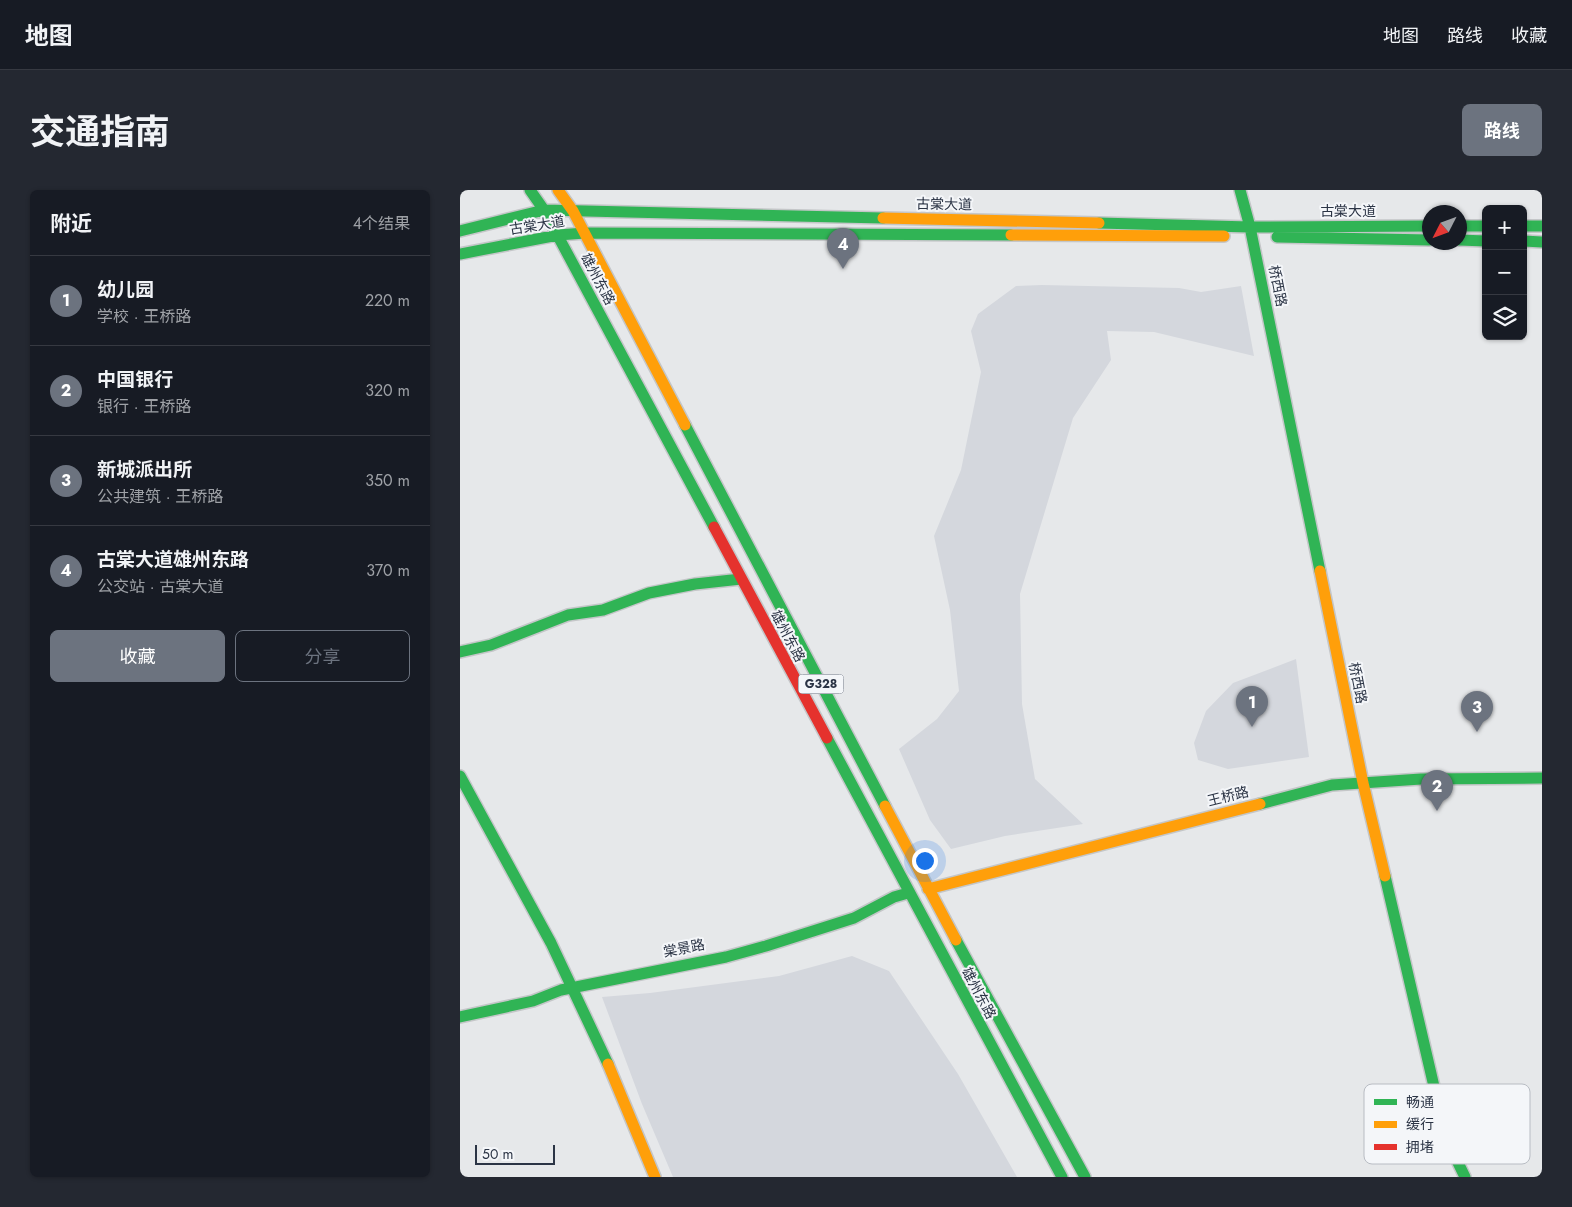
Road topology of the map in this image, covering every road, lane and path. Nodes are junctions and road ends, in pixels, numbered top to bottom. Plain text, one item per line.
1 (530, 190) edge
2 (558, 190) edge
3 (1240, 190) edge
4 (544, 210) junction
5 (573, 211) junction
6 (1422, 226) edge
7 (1467, 226) edge
8 (1482, 226) edge
9 (1527, 226) edge
10 (1542, 226) edge
11 (460, 231) edge
12 (1251, 231) junction
13 (585, 233) junction
14 (558, 235) junction
15 (1422, 240) edge
16 (1467, 240) edge
17 (1482, 241) edge
18 (1527, 241) edge
19 (1542, 242) edge
20 (460, 254) edge
21 (740, 579) junction
22 (460, 652) edge
23 (460, 776) edge
24 (1542, 778) edge
25 (1363, 783) junction
26 (928, 889) junction
27 (908, 893) junction
28 (573, 988) junction
29 (460, 1017) edge
30 (1433, 1084) edge
31 (1458, 1164) edge
32 (655, 1177) edge
33 (1062, 1177) edge
34 (1085, 1177) edge
35 (1464, 1177) edge

1 - 4 main road, 雄州东路 / G328
2 - 5 main road, 雄州东路 / G328
3 - 12 main road, 桥西路
4 - 5 main road, 古棠大道
4 - 11 main road, 古棠大道
4 - 14 main road, 雄州东路 / G328
5 - 12 main road, 古棠大道
5 - 13 main road, 雄州东路 / G328
6 - 12 main road, 古棠大道
7 - 8 main road
9 - 10 main road
12 - 13 main road, 古棠大道
12 - 15 main road, 古棠大道
12 - 25 main road, 桥西路
13 - 14 main road, 古棠大道
13 - 26 main road, 雄州东路 / G328
14 - 20 main road, 古棠大道
14 - 21 main road, 雄州东路 / G328
16 - 17 main road
18 - 19 main road
21 - 22 main road
21 - 27 main road, 雄州东路 / G328
23 - 28 main road
24 - 25 main road, 王桥路
25 - 26 main road, 王桥路
25 - 30 main road, 桥西路
26 - 34 main road, 雄州东路 / G328
27 - 28 main road, 棠景路
27 - 33 main road, 雄州东路 / G328
28 - 29 main road, 棠景路
28 - 32 main road
31 - 35 main road, 桥西路

